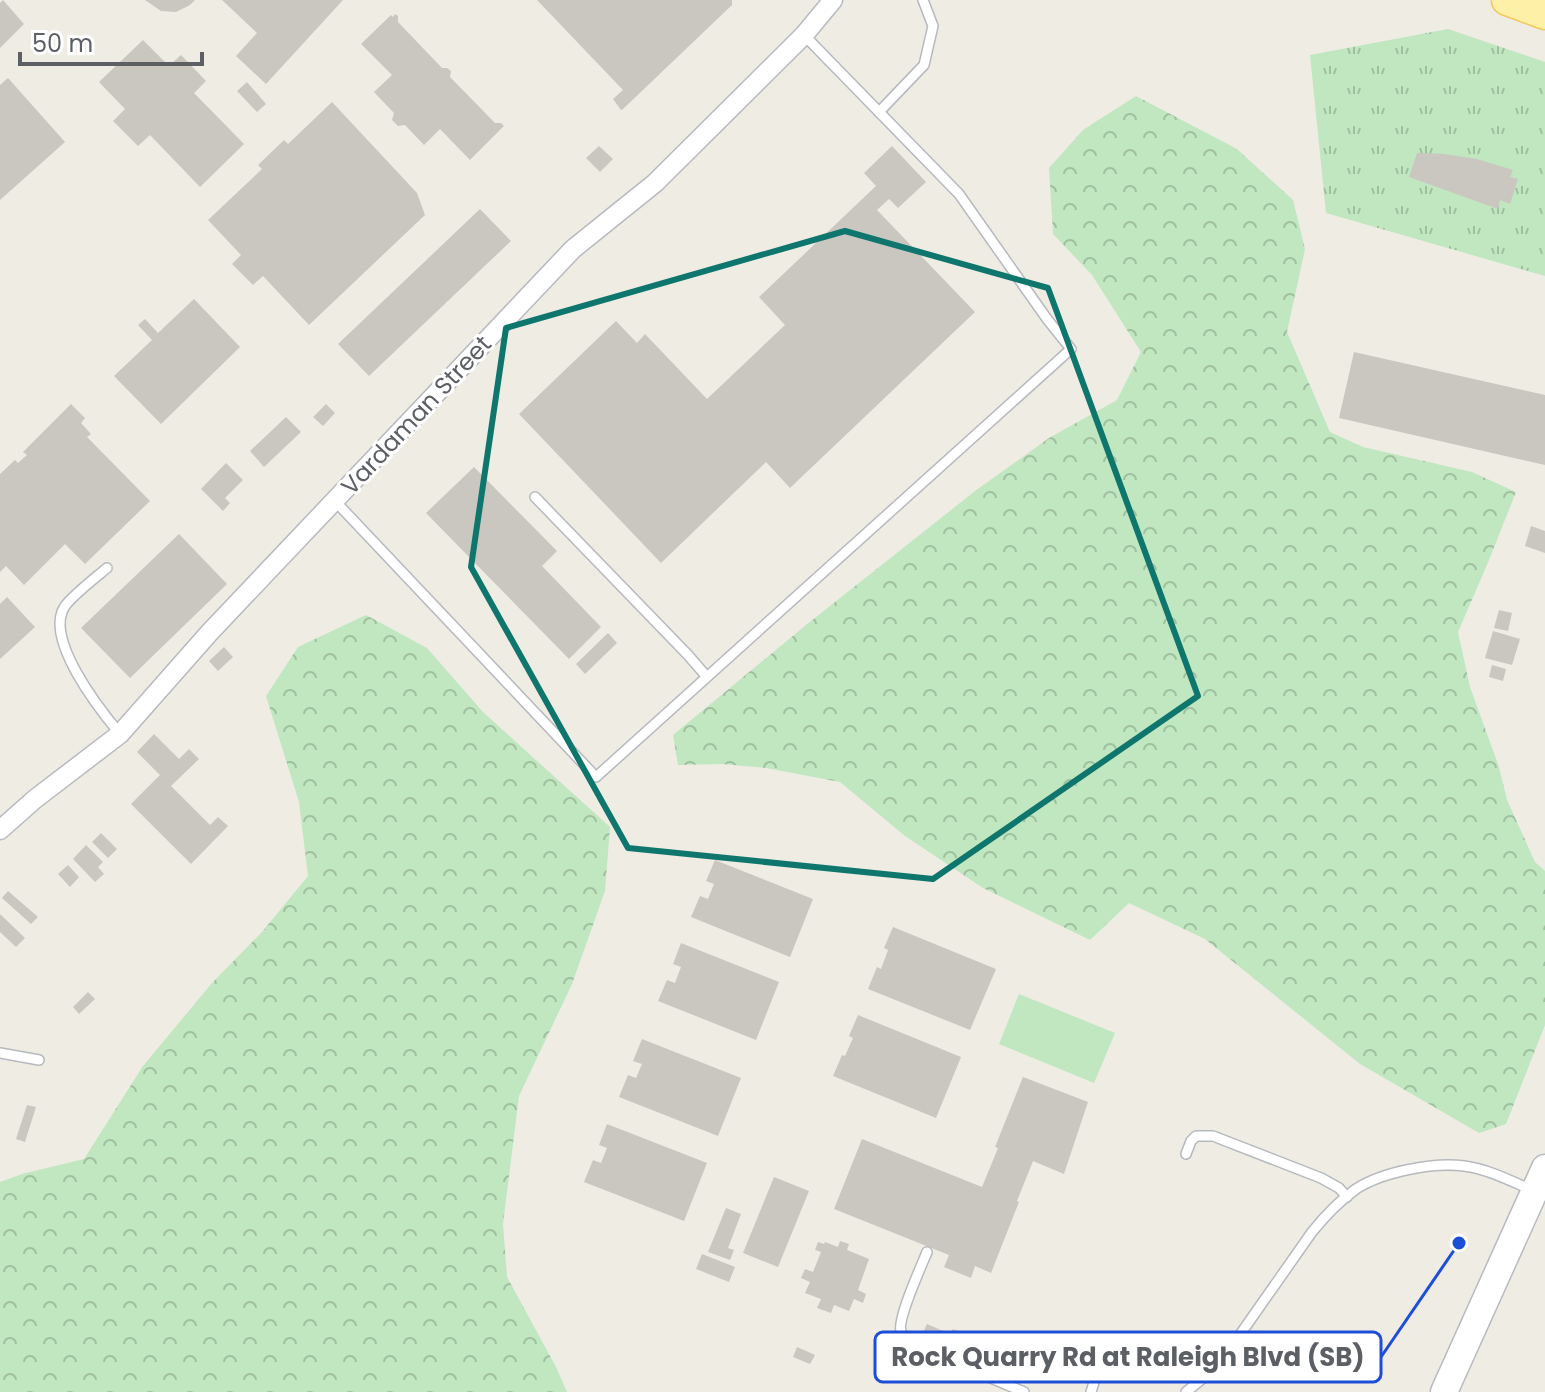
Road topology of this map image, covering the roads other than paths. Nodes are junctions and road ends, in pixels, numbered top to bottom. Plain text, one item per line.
1 (833, 0) edge
2 (923, 0) edge
3 (1507, 0) edge
4 (1545, 14) edge
5 (804, 35) junction
6 (879, 112) junction
7 (535, 497) dead end
8 (335, 501) junction
9 (107, 568) dead end
10 (707, 677) junction
11 (120, 734) junction
12 (0, 830) edge
13 (0, 1053) edge
14 (39, 1060) dead end
15 (1186, 1154) dead end
16 (1540, 1180) edge
17 (1347, 1197) junction
18 (927, 1252) dead end
19 (1095, 1379) dead end
20 (1024, 1392) edge
21 (1091, 1392) edge
22 (1186, 1392) edge
23 (1444, 1392) edge

1 - 5 street, Vardaman Street
2 - 6 lane
3 - 4 main road
5 - 6 lane
5 - 8 street, Vardaman Street
6 - 10 lane
7 - 10 lane
8 - 10 lane
8 - 11 street, Vardaman Street
9 - 11 lane
11 - 12 street, Vardaman Street
13 - 14 lane
15 - 17 lane
16 - 17 lane
16 - 23 main road
17 - 22 lane
18 - 20 lane
19 - 21 lane

